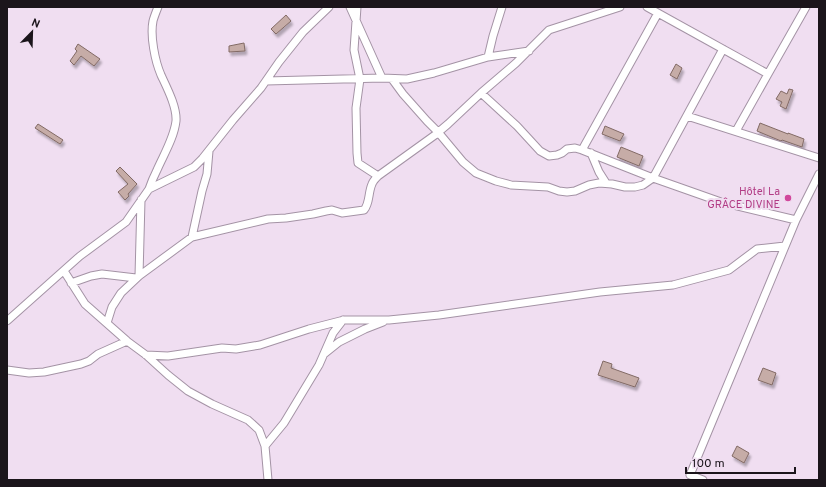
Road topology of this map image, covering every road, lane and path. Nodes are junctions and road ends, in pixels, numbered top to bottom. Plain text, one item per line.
1 (158, 7) edge
2 (329, 7) edge
3 (350, 7) edge
4 (357, 7) edge
5 (502, 7) edge
6 (620, 7) edge
7 (806, 7) edge
8 (653, 9) edge
9 (356, 18) junction
10 (723, 49) junction
11 (529, 51) junction
12 (488, 57) junction
13 (768, 74) junction
14 (382, 78) junction
15 (392, 79) junction
16 (360, 80) junction
17 (266, 81) junction
18 (481, 93) junction
19 (687, 116) junction
20 (736, 131) junction
21 (438, 132) junction
22 (582, 150) junction
23 (209, 151) junction
24 (591, 153) junction
25 (819, 158) edge
26 (819, 174) edge
27 (378, 176) junction
28 (653, 178) junction
29 (606, 184) junction
30 (149, 189) junction
31 (141, 200) junction
32 (796, 220) junction
33 (192, 237) junction
34 (785, 246) junction
35 (64, 271) junction
36 (137, 277) junction
37 (71, 283) junction
38 (344, 320) junction
39 (389, 320) junction
40 (7, 321) edge
41 (107, 323) junction
42 (127, 341) junction
43 (146, 355) junction
44 (322, 356) junction
45 (7, 370) edge
46 (265, 446) junction
47 (268, 480) edge
48 (703, 480) edge

1 - 30 street
2 - 17 street
3 - 9 street
4 - 9 street
5 - 12 street
6 - 11 street
7 - 13 street
8 - 10 street
8 - 22 street
9 - 14 street
9 - 16 street
10 - 13 street
10 - 19 street
11 - 12 street
11 - 18 street
12 - 15 street
13 - 20 street
14 - 15 street
14 - 16 street
15 - 21 street
16 - 17 street
16 - 27 street
17 - 23 street
18 - 21 street
18 - 22 street
19 - 20 street
19 - 28 street
20 - 25 street
21 - 27 street
21 - 29 street
22 - 24 street
23 - 30 street
23 - 33 street
24 - 28 street
24 - 29 street
26 - 32 street
27 - 33 street
28 - 29 street
28 - 32 street
30 - 31 street
31 - 35 street
31 - 36 street
32 - 34 street
33 - 36 street
34 - 39 street
34 - 48 street
35 - 37 street
35 - 40 street
36 - 37 street
36 - 41 street
37 - 41 street
38 - 39 street
38 - 43 street
38 - 44 street
39 - 44 street
41 - 42 street
42 - 43 street
42 - 45 street
43 - 46 street
44 - 46 street
46 - 47 street

